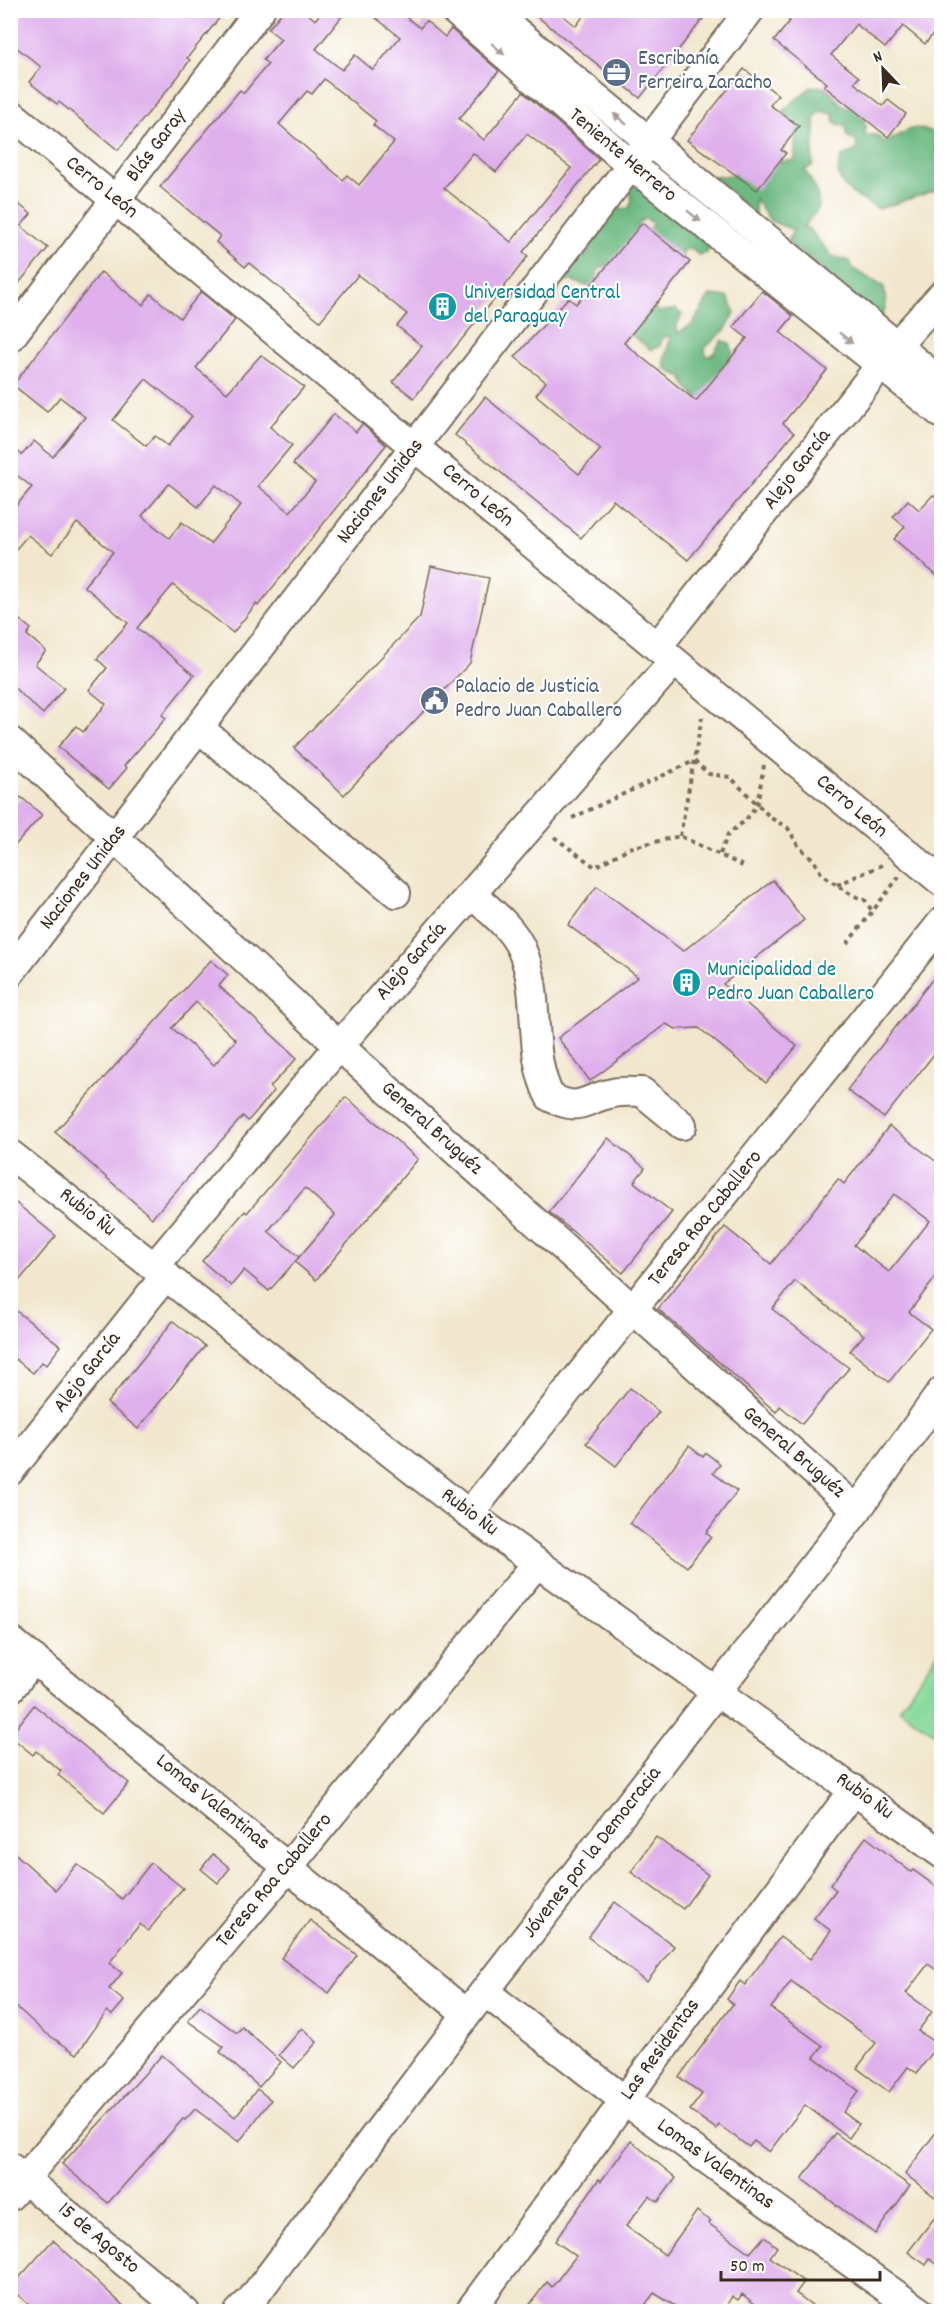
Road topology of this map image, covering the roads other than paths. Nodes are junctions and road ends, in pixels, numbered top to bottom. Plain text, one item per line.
1 (260, 10) edge
2 (453, 10) edge
3 (750, 10) edge
4 (485, 17) edge
5 (10, 113) edge
6 (648, 142) junction
7 (631, 165) junction
8 (115, 200) junction
9 (780, 268) junction
10 (942, 296) edge
11 (10, 338) edge
12 (888, 356) junction
13 (942, 383) edge
14 (942, 414) edge
15 (416, 446) junction
16 (666, 654) junction
17 (199, 728) junction
18 (10, 741) edge
19 (116, 837) junction
20 (942, 882) edge
21 (396, 893) dead end
22 (472, 894) junction
23 (942, 922) edge
24 (10, 973) edge
25 (339, 1046) junction
26 (682, 1125) dead end
27 (10, 1154) edge
28 (160, 1271) junction
29 (632, 1311) junction
30 (942, 1391) edge
31 (10, 1471) edge
32 (857, 1510) junction
33 (468, 1514) junction
34 (537, 1563) junction
35 (10, 1640) edge
36 (34, 1659) junction
37 (10, 1689) edge
38 (718, 1693) junction
39 (854, 1789) junction
40 (942, 1854) edge
41 (289, 1866) junction
42 (476, 2003) junction
43 (624, 2100) junction
44 (15, 2181) edge
45 (253, 2307) edge
46 (185, 2312) edge
47 (469, 2312) edge
48 (920, 2312) edge

1 - 8 street, Blás Garay
2 - 4 street, Teniente Herrero
3 - 6 street, Naciones Unidas
6 -> 4 street, Teniente Herrero
4 -> 7 street, Teniente Herrero
5 - 8 street, Cerro León
6 - 7 street, Naciones Unidas
6 - 9 street, Teniente Herrero
7 -> 9 street, Teniente Herrero
7 - 15 street, Naciones Unidas
8 - 11 street, Blás Garay
8 - 15 street, Cerro León
9 - 12 street, Teniente Herrero
10 - 12 street, Alejo García
12 - 13 street, Teniente Herrero
12 - 14 street, Teniente Herrero
12 - 16 street, Alejo García
15 - 16 street, Cerro León
15 - 17 street, Naciones Unidas
16 - 20 street, Cerro León
16 - 22 street, Alejo García
17 - 19 street, Naciones Unidas
17 - 21 street
18 - 19 street, General Bruguéz
19 - 24 street, Naciones Unidas
19 - 25 street, General Bruguéz
22 - 25 street, Alejo García
22 - 26 street
23 - 29 street, Teresa Roa Caballero
25 - 28 street, Alejo García
25 - 29 street, General Bruguéz
27 - 28 street, Rubio Ñu
28 - 31 street, Alejo García
28 - 33 street, Rubio Ñu
29 - 32 street, General Bruguéz
29 - 33 street, Teresa Roa Caballero
30 - 32 street, Jóvenes por la Democracia
32 - 38 street, Jóvenes por la Democracia
33 - 34 street, Rubio Ñu
34 - 38 street, Rubio Ñu
34 - 41 street, Teresa Roa Caballero
35 - 36 street, Lomas Valentinas
36 - 37 street
36 - 41 street, Lomas Valentinas
38 - 39 street, Rubio Ñu
38 - 42 street, Jóvenes por la Democracia
39 - 40 street, Rubio Ñu
39 - 43 street, Las Residentas
41 - 42 street, Lomas Valentinas
41 - 44 street, Teresa Roa Caballero
42 - 43 street, Lomas Valentinas
42 - 45 street, Jóvenes por la Democracia
43 - 47 street, Las Residentas
43 - 48 street, Lomas Valentinas
44 - 46 street, 15 de Agosto

